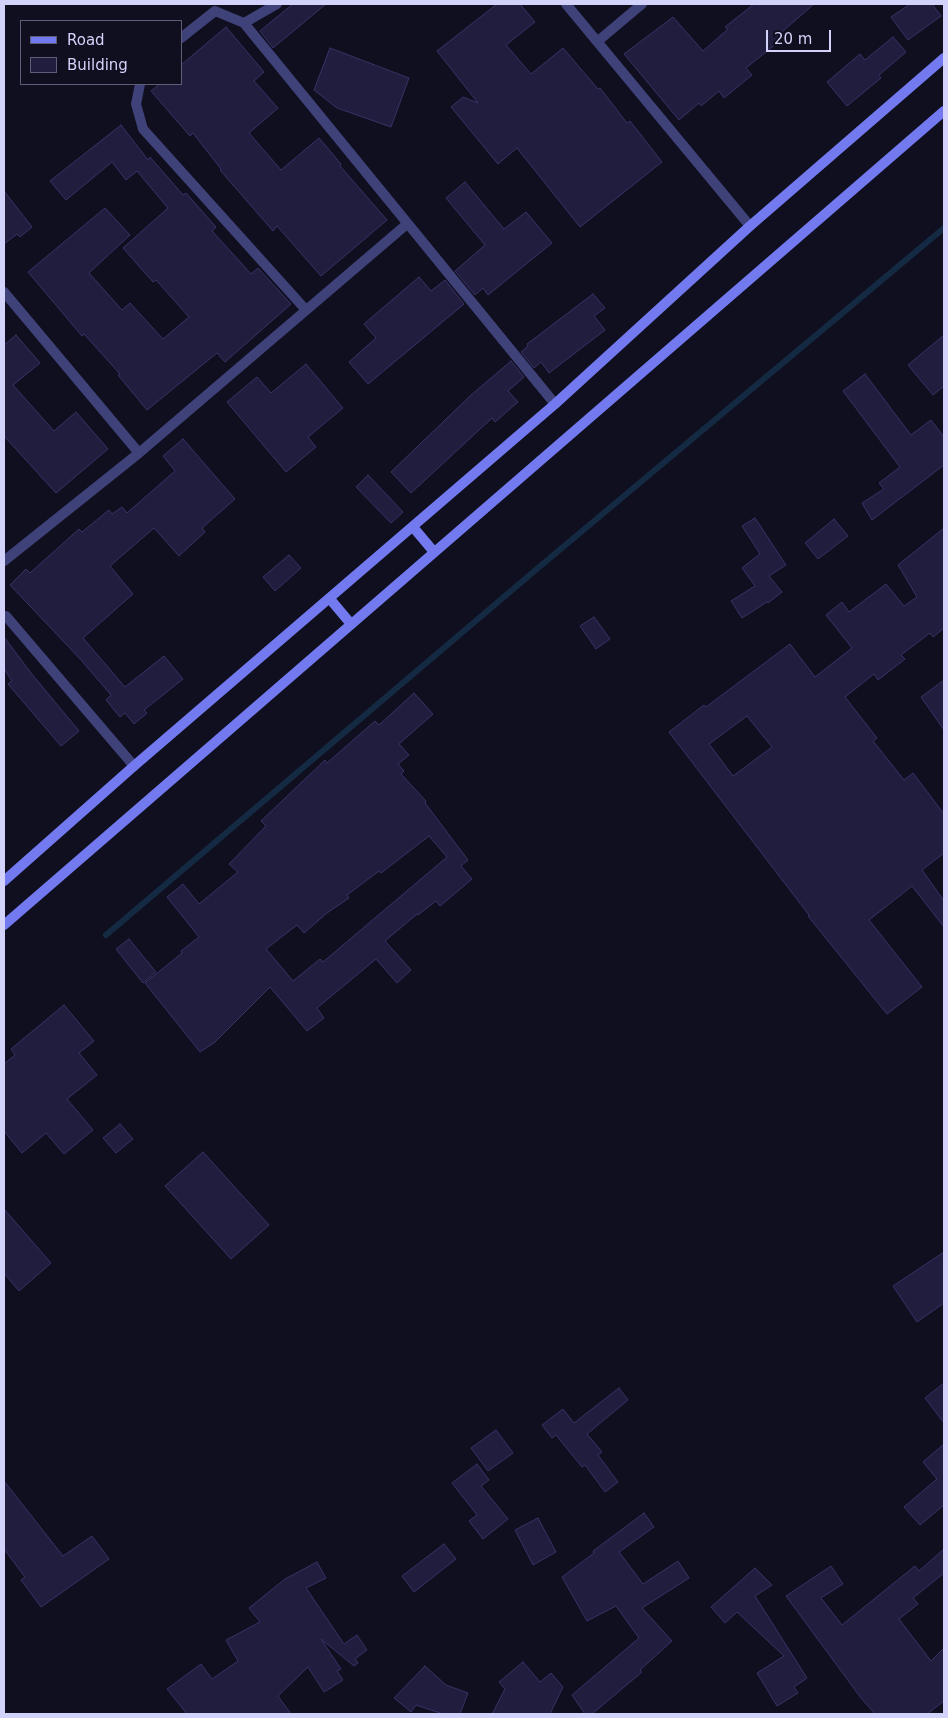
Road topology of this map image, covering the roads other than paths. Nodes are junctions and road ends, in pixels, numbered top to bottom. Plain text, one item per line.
1 (277, 4) edge
2 (566, 4) edge
3 (642, 4) edge
4 (244, 23) junction
5 (182, 37) edge
6 (598, 41) junction
7 (944, 58) edge
8 (140, 85) edge
9 (944, 111) edge
10 (407, 224) junction
11 (750, 226) junction
12 (4, 292) edge
13 (306, 310) junction
14 (555, 404) junction
15 (139, 453) junction
16 (413, 527) junction
17 (434, 552) junction
18 (4, 561) edge
19 (330, 598) junction
20 (4, 615) edge
21 (351, 624) junction
22 (134, 766) junction
23 (4, 881) edge
24 (4, 925) edge

1 - 4 street
2 - 6 street
3 - 6 street
4 - 5 street
4 - 10 street
6 - 11 street
7 - 11 main road
8 - 13 street
9 - 17 main road
10 - 13 street
10 - 14 street
11 - 14 main road
12 - 15 street
13 - 15 street
14 - 16 main road
15 - 18 street
16 - 17 main road
16 - 19 main road
17 - 21 main road
19 - 21 main road
19 - 22 main road
20 - 22 street
21 - 24 main road
22 - 23 main road

